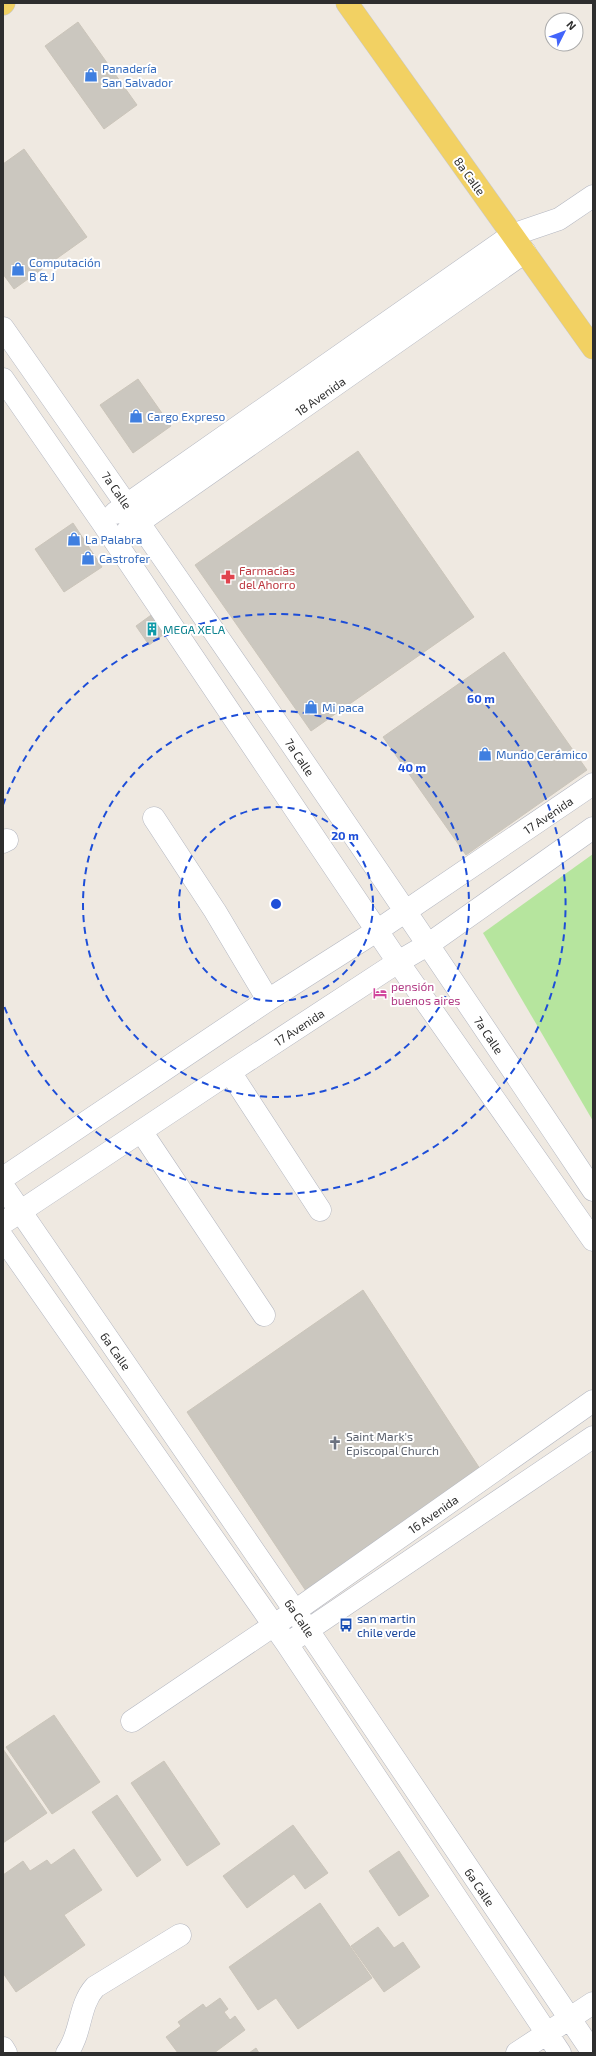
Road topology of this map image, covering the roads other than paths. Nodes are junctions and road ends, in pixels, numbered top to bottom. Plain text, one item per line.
1 (347, 3) edge
2 (593, 196) edge
3 (512, 235) junction
4 (526, 252) junction
5 (3, 328) edge
6 (593, 348) edge
7 (3, 379) edge
8 (133, 513) junction
9 (102, 522) junction
10 (114, 540) junction
11 (593, 784) edge
12 (154, 818) dead end
13 (593, 828) edge
14 (406, 912) junction
15 (378, 930) junction
16 (429, 944) junction
17 (398, 962) junction
18 (268, 1000) junction
19 (230, 1072) junction
20 (141, 1131) junction
21 (3, 1178) edge
22 (3, 1186) edge
23 (593, 1190) edge
24 (320, 1210) dead end
25 (11, 1217) edge
26 (3, 1238) edge
27 (593, 1240) edge
28 (264, 1315) dead end
29 (593, 1402) edge
30 (593, 1436) edge
31 (295, 1611) junction
32 (274, 1625) junction
33 (308, 1630) junction
34 (287, 1644) junction
35 (132, 1721) dead end
36 (180, 1935) dead end
37 (593, 2002) edge
38 (569, 2018) junction
39 (546, 2034) junction
40 (3, 2048) edge
41 (593, 2052) edge
42 (6, 2053) edge
43 (67, 2053) edge
44 (518, 2053) edge
45 (560, 2053) edge

1 - 3 main road, 8a Calle
2 - 3 street, 18 Avenida
3 - 4 main road, 8a Calle
3 - 8 street, 18 Avenida
4 - 6 main road, 8a Calle
4 - 8 street, 18 Avenida
5 - 8 street, 7a Calle
7 - 9 street
8 - 9 street, 18 Avenida
8 - 10 street, 18 Avenida
8 - 14 street, 7a Calle
9 - 10 street
10 - 15 street
11 - 14 street, 17 Avenida
12 - 18 street
13 - 16 street, 17 Avenida
14 - 15 street, 17 Avenida
14 - 16 street, 7a Calle
15 - 17 street
15 - 18 street, 17 Avenida
16 - 17 street, 17 Avenida
16 - 23 street, 7a Calle
17 - 19 street, 17 Avenida
17 - 27 street
18 - 21 street, 17 Avenida
19 - 20 street, 17 Avenida
19 - 24 street
20 - 25 street, 17 Avenida
20 - 28 street
22 - 25 street, 6a Calle
25 - 31 street, 6a Calle
26 - 32 street
29 - 31 street, 16 Avenida
30 - 33 street
31 - 32 street, 16 Avenida
31 - 33 street, 6a Calle
32 - 34 street
32 - 35 street, 16 Avenida
33 - 34 street
33 - 38 street, 6a Calle
34 - 39 street
36 - 43 street
37 - 38 street
38 - 39 street
38 - 41 street, 6a Calle
39 - 44 street
39 - 45 street
40 - 42 street

